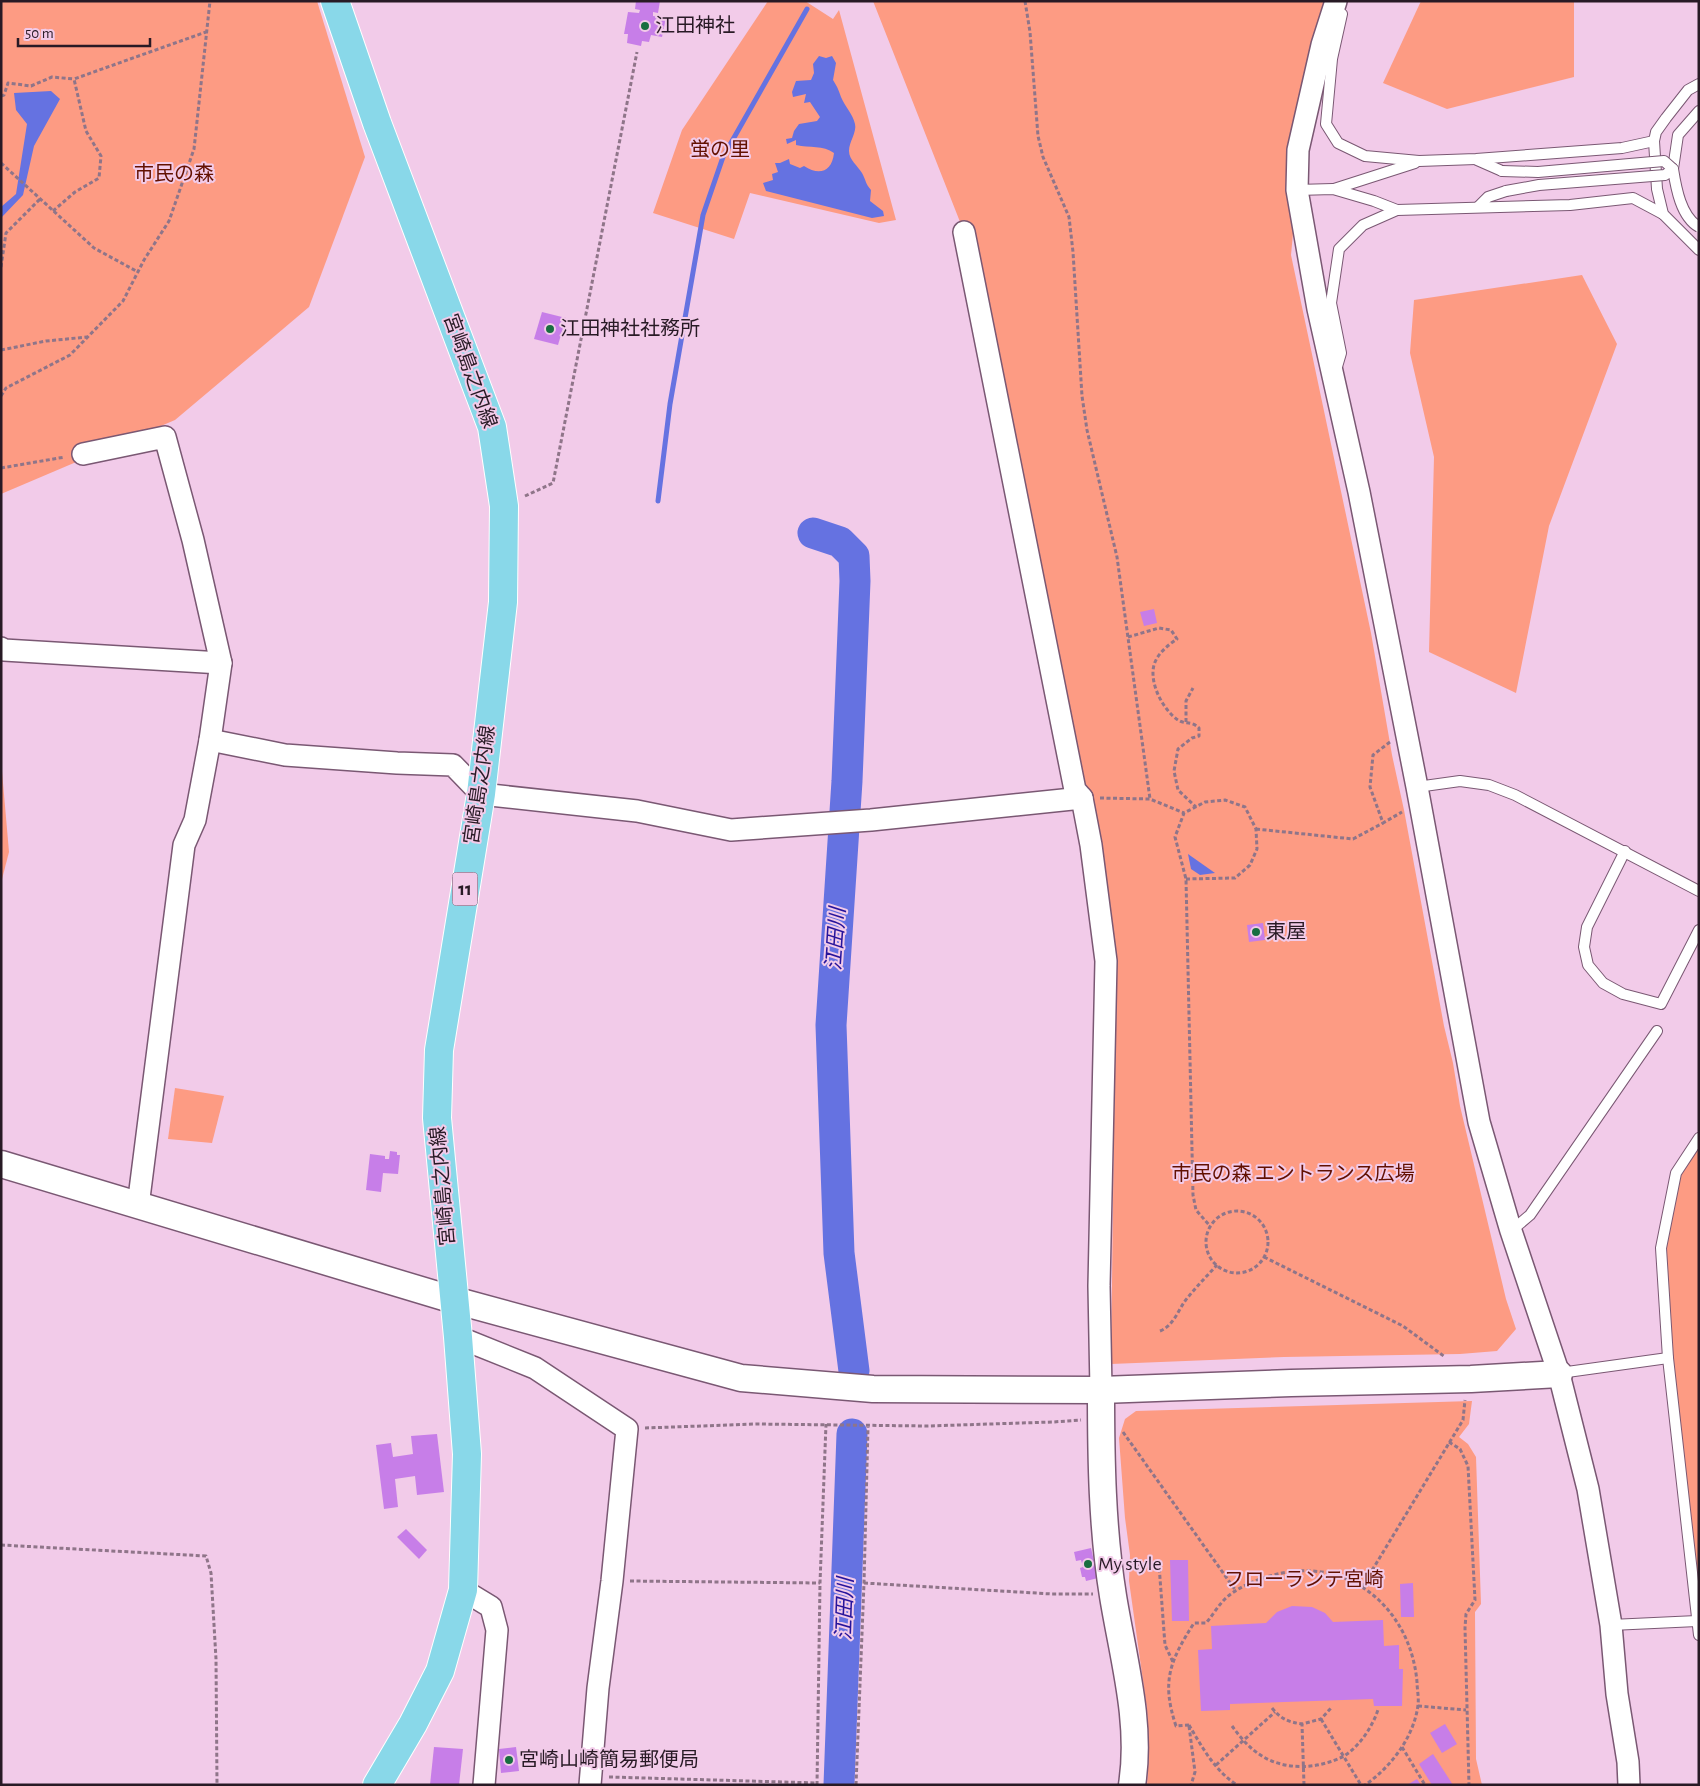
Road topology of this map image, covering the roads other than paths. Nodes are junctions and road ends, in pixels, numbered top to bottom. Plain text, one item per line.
1 (335, 1) edge
2 (1336, 1) edge
3 (1345, 1) edge
4 (1699, 84) edge
5 (1699, 111) edge
6 (1654, 141) junction
7 (1476, 159) junction
8 (1419, 162) junction
9 (1673, 169) junction
10 (1333, 189) junction
11 (1297, 190) junction
12 (1478, 207) junction
13 (1397, 210) junction
14 (1663, 214) junction
15 (1699, 228) edge
16 (964, 232) dead end
17 (1699, 250) edge
18 (1333, 377) junction
19 (83, 454) road end
20 (1, 648) edge
21 (222, 663) junction
22 (210, 740) junction
23 (1417, 787) junction
24 (480, 794) junction
25 (1082, 798) junction
26 (1625, 852) junction
27 (1699, 891) edge
28 (1699, 930) edge
29 (1657, 1031) dead end
30 (1699, 1138) edge
31 (1, 1164) edge
32 (138, 1206) junction
33 (1511, 1231) junction
34 (454, 1300) junction
35 (458, 1338) junction
36 (1668, 1358) junction
37 (1558, 1374) junction
38 (1101, 1390) junction
39 (463, 1590) junction
40 (1697, 1621) junction
41 (1611, 1625) junction
42 (1699, 1635) edge
43 (591, 1781) edge
44 (377, 1785) edge
45 (484, 1785) edge
46 (1132, 1785) edge
47 (1629, 1785) edge

1 - 24 main road, 宮崎島之内線 / 11
2 - 11 street
3 - 8 lane
4 - 6 lane
5 - 9 lane
6 - 7 lane
6 - 14 lane
7 - 8 lane
7 - 9 lane, bridge
8 - 10 lane
9 - 12 lane, bridge
9 - 15 lane, bridge
10 - 11 lane
10 - 13 lane
11 - 18 street
12 - 13 lane
12 - 14 lane
13 - 18 lane
14 - 17 lane
16 - 25 street
18 - 23 street
19 - 21 street
20 - 21 street
21 - 22 street
22 - 24 street
22 - 32 street
23 - 26 lane
23 - 33 street
24 - 25 street
24 - 34 main road, 宮崎島之内線 / 11
25 - 38 street
26 - 27 lane
26 - 28 lane
29 - 33 lane
30 - 36 lane
31 - 32 street
32 - 34 street
33 - 37 street
34 - 35 main road, 宮崎島之内線 / 11
34 - 38 street
35 - 39 main road, 宮崎島之内線 / 11
35 - 43 street
36 - 37 lane
36 - 40 lane
37 - 38 street
37 - 41 street
38 - 46 street
39 - 44 main road, 宮崎島之内線 / 11
39 - 45 street
40 - 41 lane
40 - 42 lane
41 - 47 street

